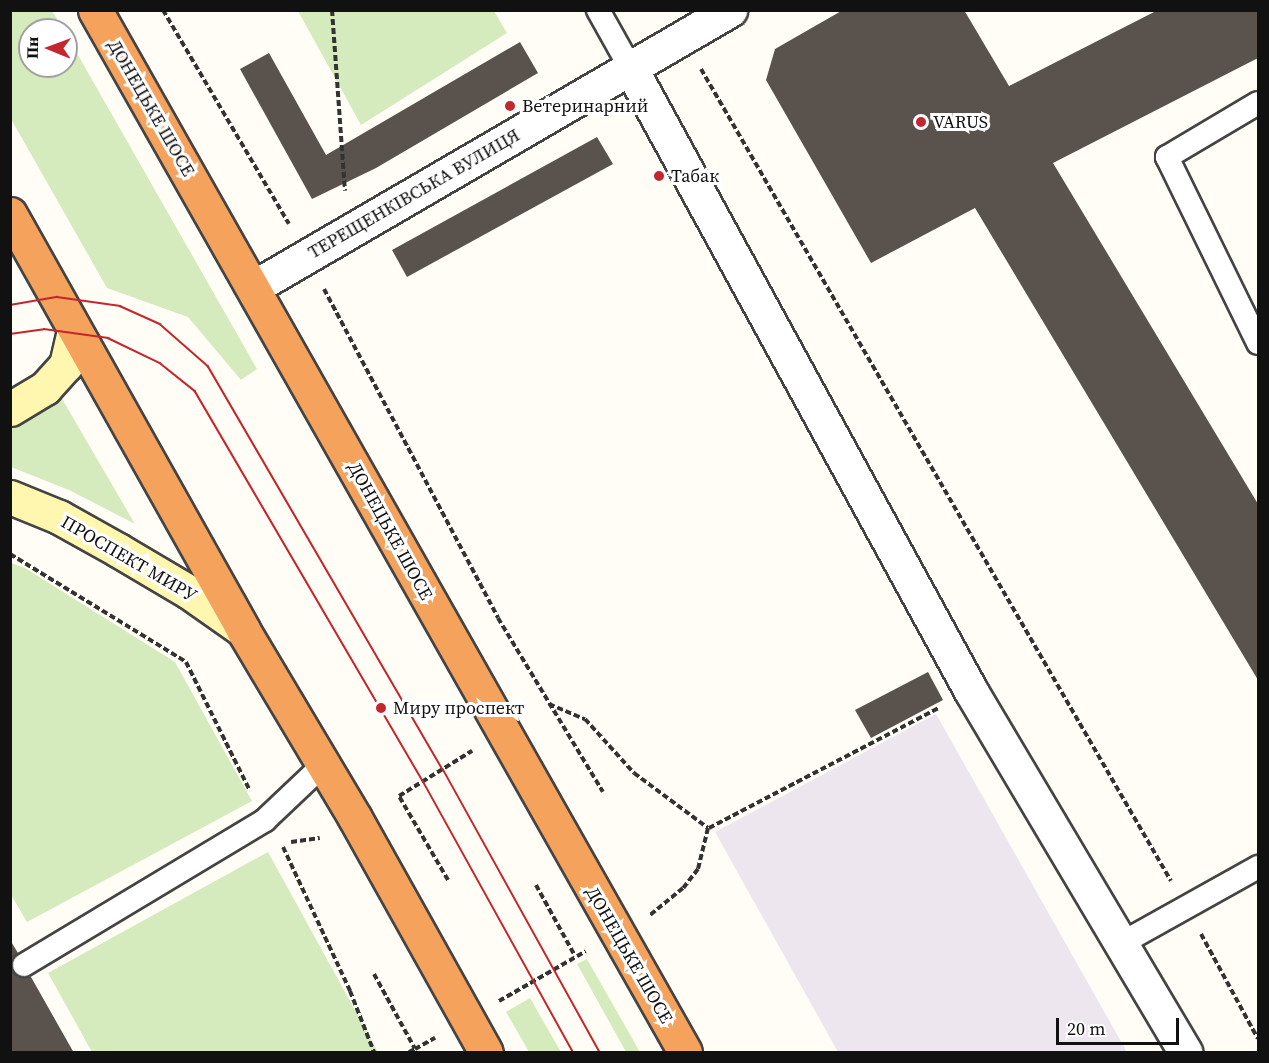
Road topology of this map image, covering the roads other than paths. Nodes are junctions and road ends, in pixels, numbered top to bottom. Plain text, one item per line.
1 (95, 10) edge
2 (598, 10) edge
3 (730, 10) edge
4 (631, 69) junction
5 (1258, 103) edge
6 (10, 214) edge
7 (254, 287) junction
8 (74, 331) junction
9 (1258, 343) edge
10 (10, 409) edge
11 (10, 497) edge
12 (243, 630) junction
13 (324, 764) junction
14 (1258, 867) edge
15 (1122, 943) junction
16 (24, 965) dead end
17 (486, 1053) edge
18 (685, 1053) edge
19 (1185, 1053) edge

1 - 7 highway, ДОНЕЦЬКЕ ШОСЕ
2 - 4 lane
3 - 4 street, ТЕРЕЩЕНКІВСЬКА ВУЛИЦЯ
4 - 7 street, ТЕРЕЩЕНКІВСЬКА ВУЛИЦЯ
4 - 15 street
5 - 9 lane
6 - 8 highway
7 - 18 highway, ДОНЕЦЬКЕ ШОСЕ
8 - 10 street
8 - 12 highway
11 - 12 street, ПРОСПЕКТ МИРУ
12 - 13 highway
13 - 16 lane
13 - 17 highway
14 - 15 lane
15 - 19 street

